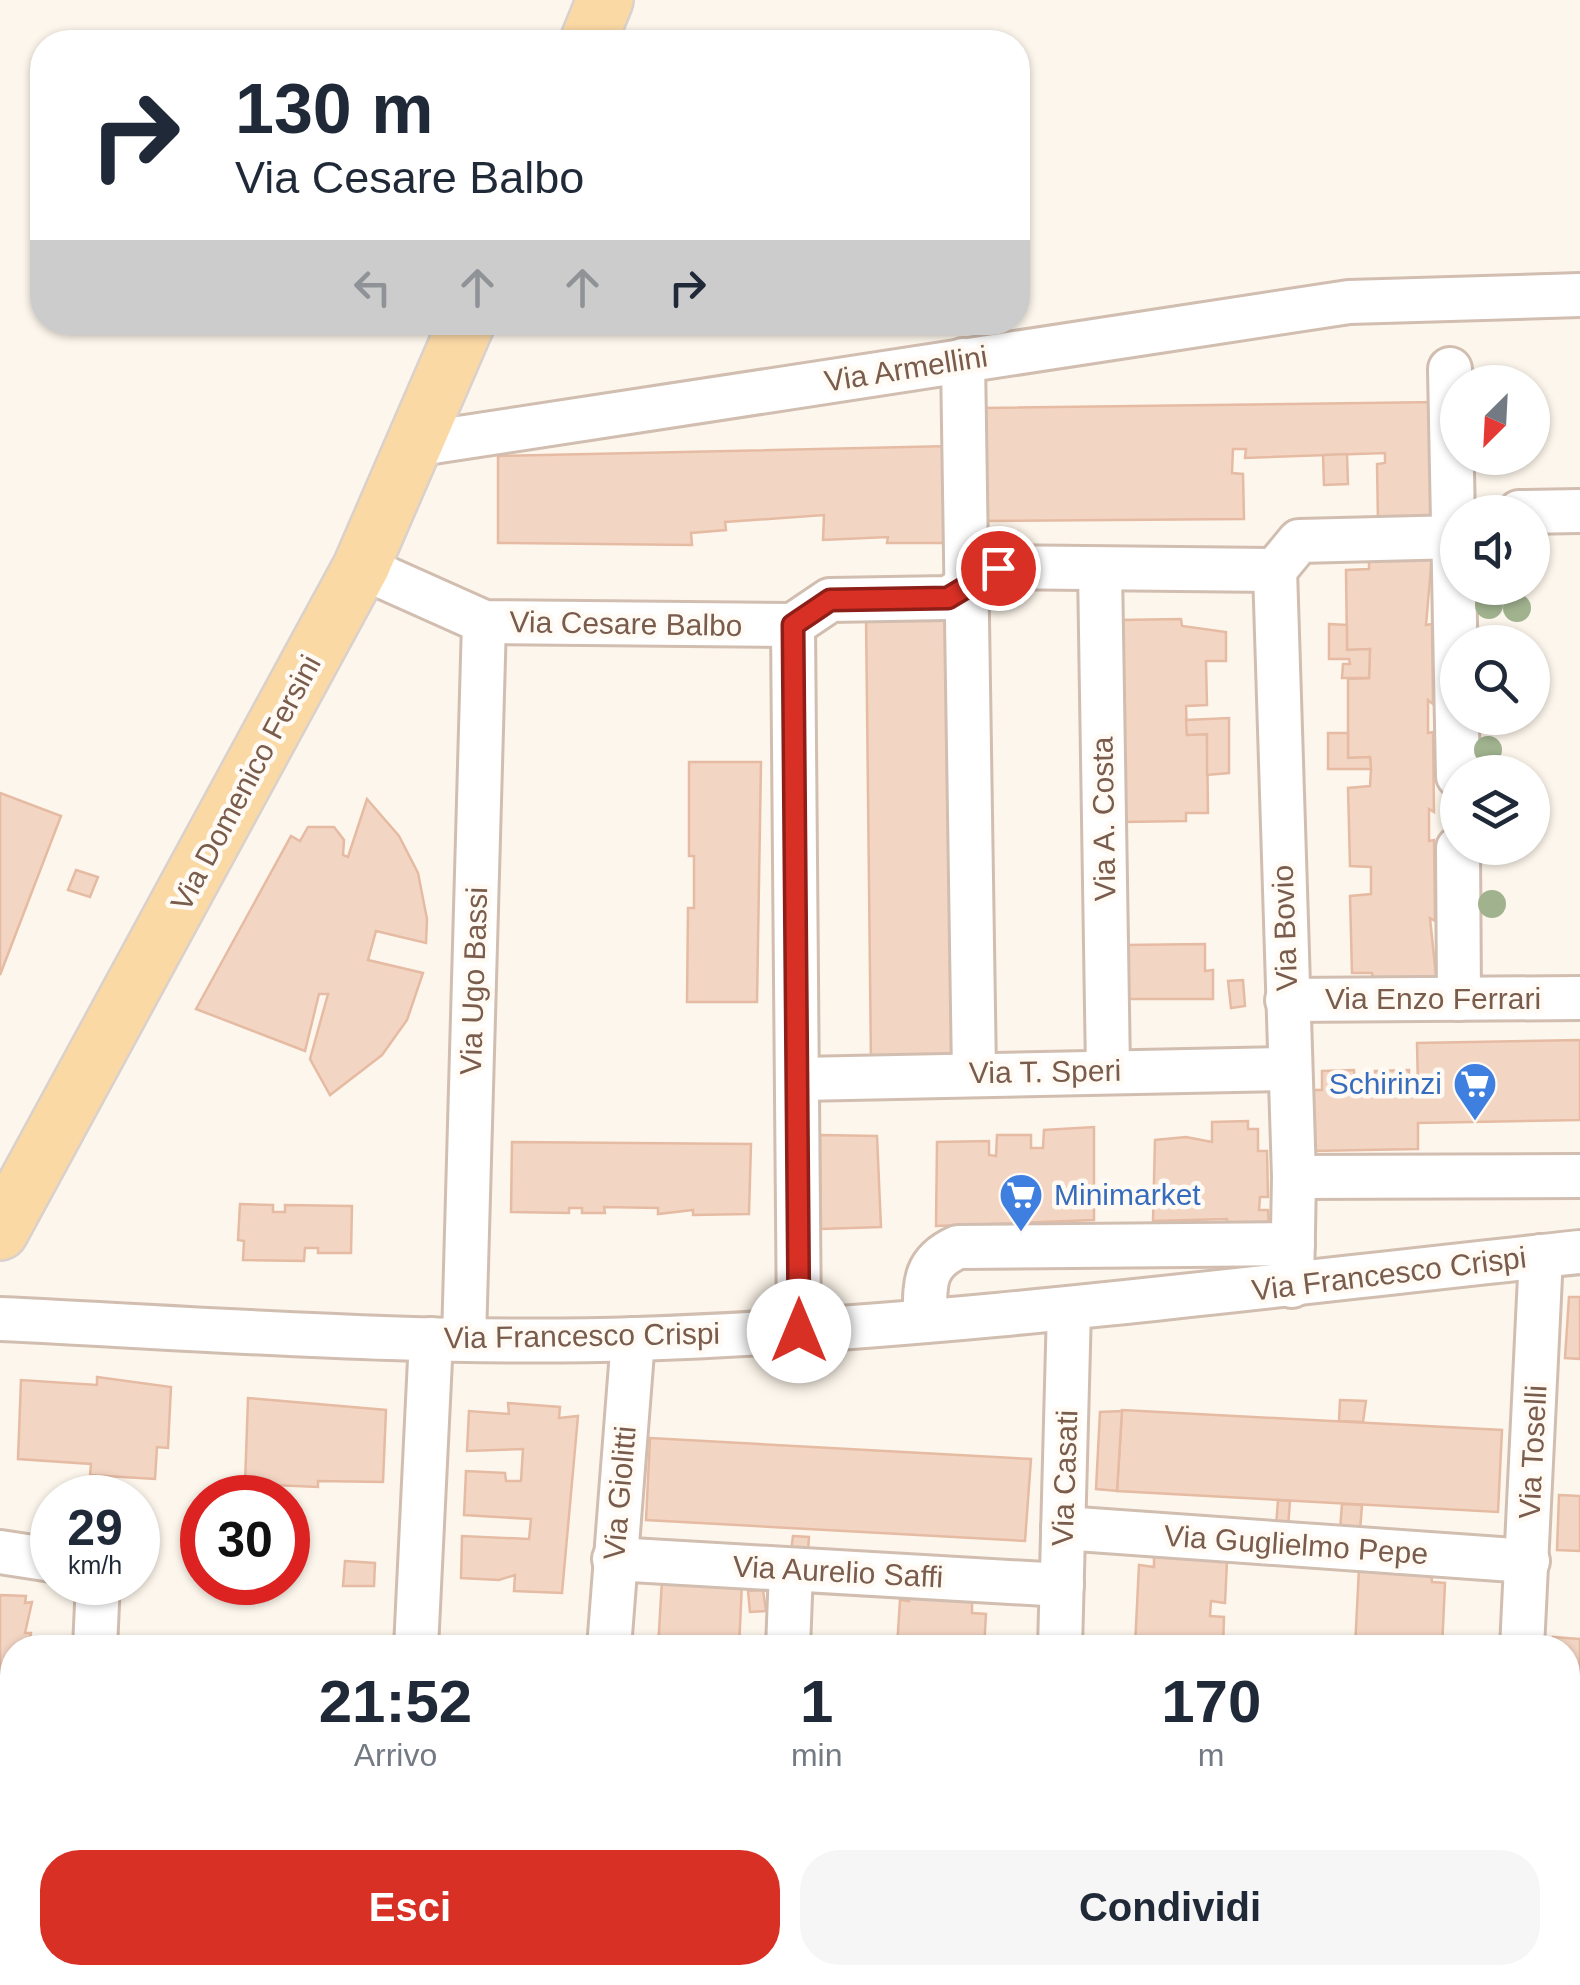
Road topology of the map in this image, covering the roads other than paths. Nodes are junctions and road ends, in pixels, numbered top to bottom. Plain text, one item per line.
1 (606, 0) edge
2 (593, 30) edge
3 (1580, 295) edge
4 (461, 335) edge
5 (963, 360) junction
6 (413, 446) junction
7 (1580, 511) edge
8 (1550, 512) edge
9 (1440, 538) edge
10 (362, 567) junction
11 (1100, 569) junction
12 (1275, 570) junction
13 (967, 587) junction
14 (1457, 605) edge
15 (484, 622) junction
16 (793, 625) junction
17 (1458, 755) edge
18 (1458, 865) edge
19 (1580, 998) edge
20 (1287, 1000) junction
21 (1459, 1000) junction
22 (1290, 1069) junction
23 (1108, 1070) junction
24 (974, 1074) junction
25 (800, 1079) junction
26 (1580, 1176) edge
27 (1294, 1177) junction
28 (0, 1232) edge
29 (1293, 1244) junction
30 (1561, 1254) edge
31 (1292, 1286) junction
32 (1070, 1309) junction
33 (0, 1319) edge
34 (925, 1321) junction
35 (799, 1331) junction
36 (448, 1339) junction
37 (633, 1339) junction
38 (1064, 1528) junction
39 (0, 1552) edge
40 (30, 1557) edge
41 (614, 1559) junction
42 (1528, 1561) junction
43 (791, 1570) junction
44 (1062, 1586) junction
45 (97, 1605) edge
46 (96, 1635) edge
47 (417, 1635) edge
48 (610, 1635) edge
49 (788, 1635) edge
50 (1060, 1635) edge
51 (1523, 1635) edge

1 - 2 main road
3 - 5 street, Via Armellini
4 - 6 main road, Via Domenico Fersini
5 - 6 street, Via Armellini
5 - 13 street
6 - 10 main road, Via Domenico Fersini
7 - 8 street
9 - 12 street
10 - 15 street
10 - 28 main road, Via Domenico Fersini
11 - 12 street
11 - 13 street
11 - 23 street, Via A. Costa
12 - 20 street, Via Bovio
13 - 16 street
13 - 24 street
14 - 17 street
15 - 16 street, Via Cesare Balbo
15 - 36 street, Via Ugo Bassi
16 - 25 street
18 - 21 street
19 - 21 street, Via Enzo Ferrari
20 - 21 street, Via Enzo Ferrari
20 - 22 street, Via Bovio
22 - 23 street, Via T. Speri
22 - 27 street, Via Bovio
23 - 24 street, Via T. Speri
24 - 25 street, Via T. Speri
25 - 35 street
26 - 27 street
27 - 29 street, Via Bovio
29 - 31 street, Via Bovio
29 - 34 street
30 - 31 street, Via Francesco Crispi
30 - 42 street, Via Toselli
31 - 32 street, Via Francesco Crispi
32 - 34 street, Via Francesco Crispi
32 - 38 street, Via Casati
33 - 36 street, Via Francesco Crispi
34 - 35 street, Via Francesco Crispi
35 - 37 street, Via Francesco Crispi
36 - 37 street, Via Francesco Crispi
36 - 47 street, Via Ugo Bassi
37 - 41 street, Via Giolitti
38 - 42 street, Via Guglielmo Pepe
38 - 44 street, Via Casati
39 - 40 street
41 - 43 street, Via Aurelio Saffi
41 - 48 street, Via Giolitti
42 - 51 street, Via Toselli
43 - 44 street, Via Aurelio Saffi
43 - 49 street
44 - 50 street, Via Casati
45 - 46 street

